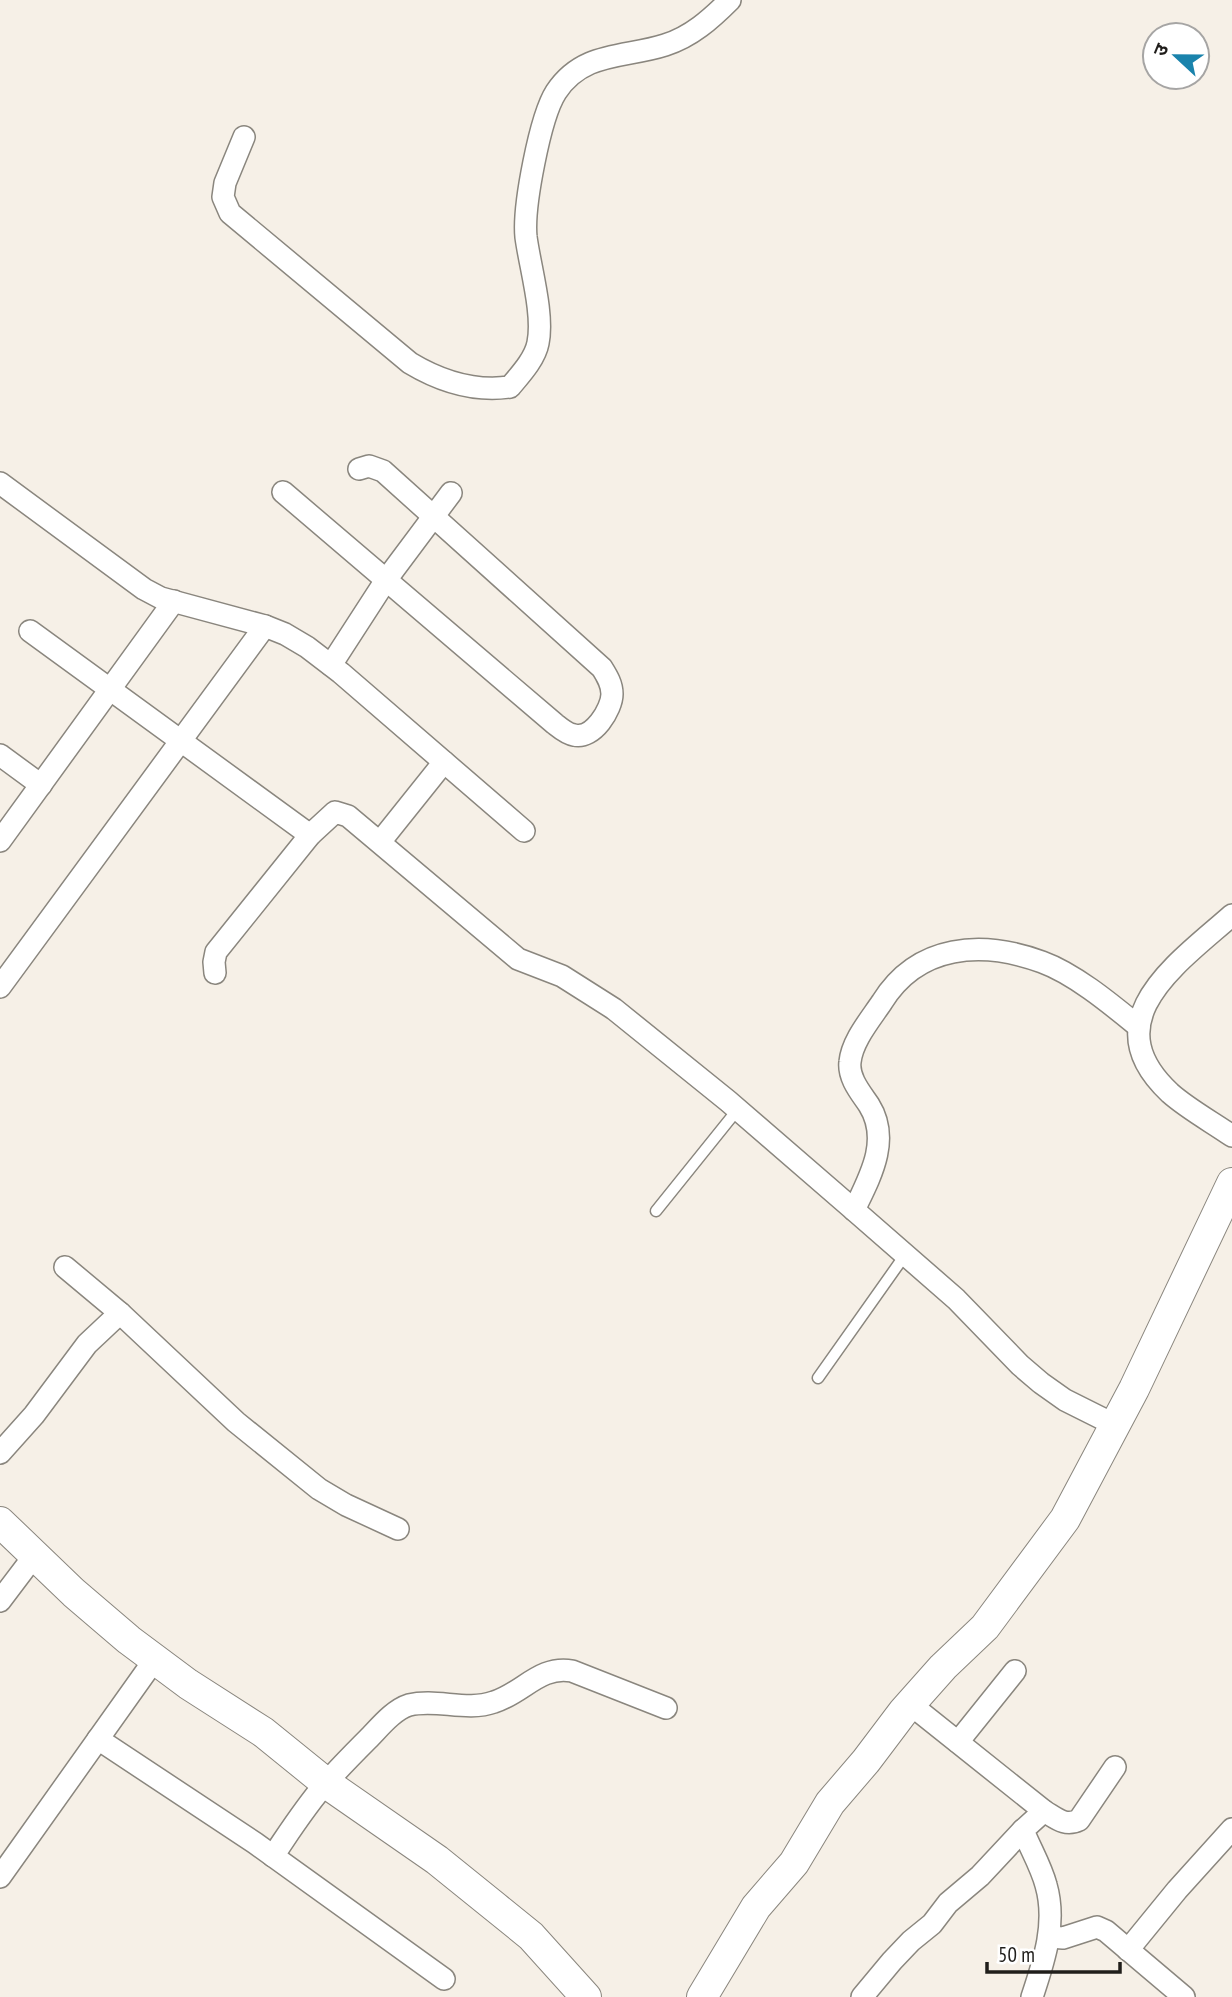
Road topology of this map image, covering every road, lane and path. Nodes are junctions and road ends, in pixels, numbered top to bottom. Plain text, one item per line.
1 (730, 0) edge
2 (244, 137) dead end
3 (359, 468) dead end
4 (0, 483) edge
5 (283, 492) dead end
6 (451, 494) dead end
7 (434, 517) junction
8 (386, 580) junction
9 (174, 601) junction
10 (265, 626) junction
11 (30, 631) dead end
12 (331, 665) junction
13 (110, 690) junction
14 (182, 740) junction
15 (0, 755) edge
16 (444, 762) junction
17 (41, 785) junction
18 (524, 831) dead end
19 (310, 835) junction
20 (0, 841) edge
21 (380, 842) junction
22 (1232, 915) edge
23 (215, 973) dead end
24 (0, 988) edge
25 (1139, 1027) junction
26 (738, 1109) junction
27 (1232, 1136) edge
28 (1232, 1183) edge
29 (854, 1210) junction
30 (656, 1211) dead end
31 (905, 1255) junction
32 (65, 1267) dead end
33 (120, 1313) junction
34 (818, 1378) dead end
35 (1115, 1426) junction
36 (0, 1453) edge
37 (0, 1522) edge
38 (398, 1529) dead end
39 (34, 1556) junction
40 (0, 1601) edge
41 (155, 1659) junction
42 (1015, 1671) dead end
43 (910, 1704) junction
44 (666, 1708) dead end
45 (98, 1739) junction
46 (958, 1742) junction
47 (1115, 1767) dead end
48 (326, 1783) junction
49 (1044, 1811) junction
50 (1232, 1829) edge
51 (1023, 1830) junction
52 (273, 1856) junction
53 (0, 1877) edge
54 (1050, 1937) junction
55 (1128, 1950) junction
56 (444, 1979) dead end
57 (1037, 1995) edge
58 (586, 1997) edge
59 (702, 1997) edge
60 (862, 1997) edge
61 (1184, 1997) edge

1 - 2 street
3 - 7 street
4 - 9 street
5 - 8 street
6 - 7 street
7 - 8 street
7 - 8 street
8 - 12 street
9 - 10 street
9 - 13 street
10 - 12 street
10 - 14 street
11 - 13 street
12 - 16 street
13 - 14 street
13 - 17 street
14 - 19 street
14 - 24 street
15 - 17 street
16 - 18 street
16 - 21 street
17 - 20 street
19 - 21 street
19 - 23 street
21 - 26 street
22 - 25 street
25 - 27 street
25 - 29 street
26 - 29 street
26 - 30 lane
28 - 35 street
29 - 31 street
31 - 34 lane
31 - 35 street
32 - 33 street
33 - 36 street
33 - 38 street
35 - 43 street
37 - 39 street
39 - 40 street
39 - 41 street
41 - 45 street
41 - 48 street
42 - 46 street
43 - 46 street
43 - 59 street
44 - 48 street
45 - 52 street
45 - 53 street
46 - 49 street
47 - 49 street
48 - 52 street
48 - 58 street
49 - 51 street
50 - 55 street
51 - 54 street
51 - 60 street
52 - 56 street
54 - 55 street
54 - 57 street
55 - 61 street

